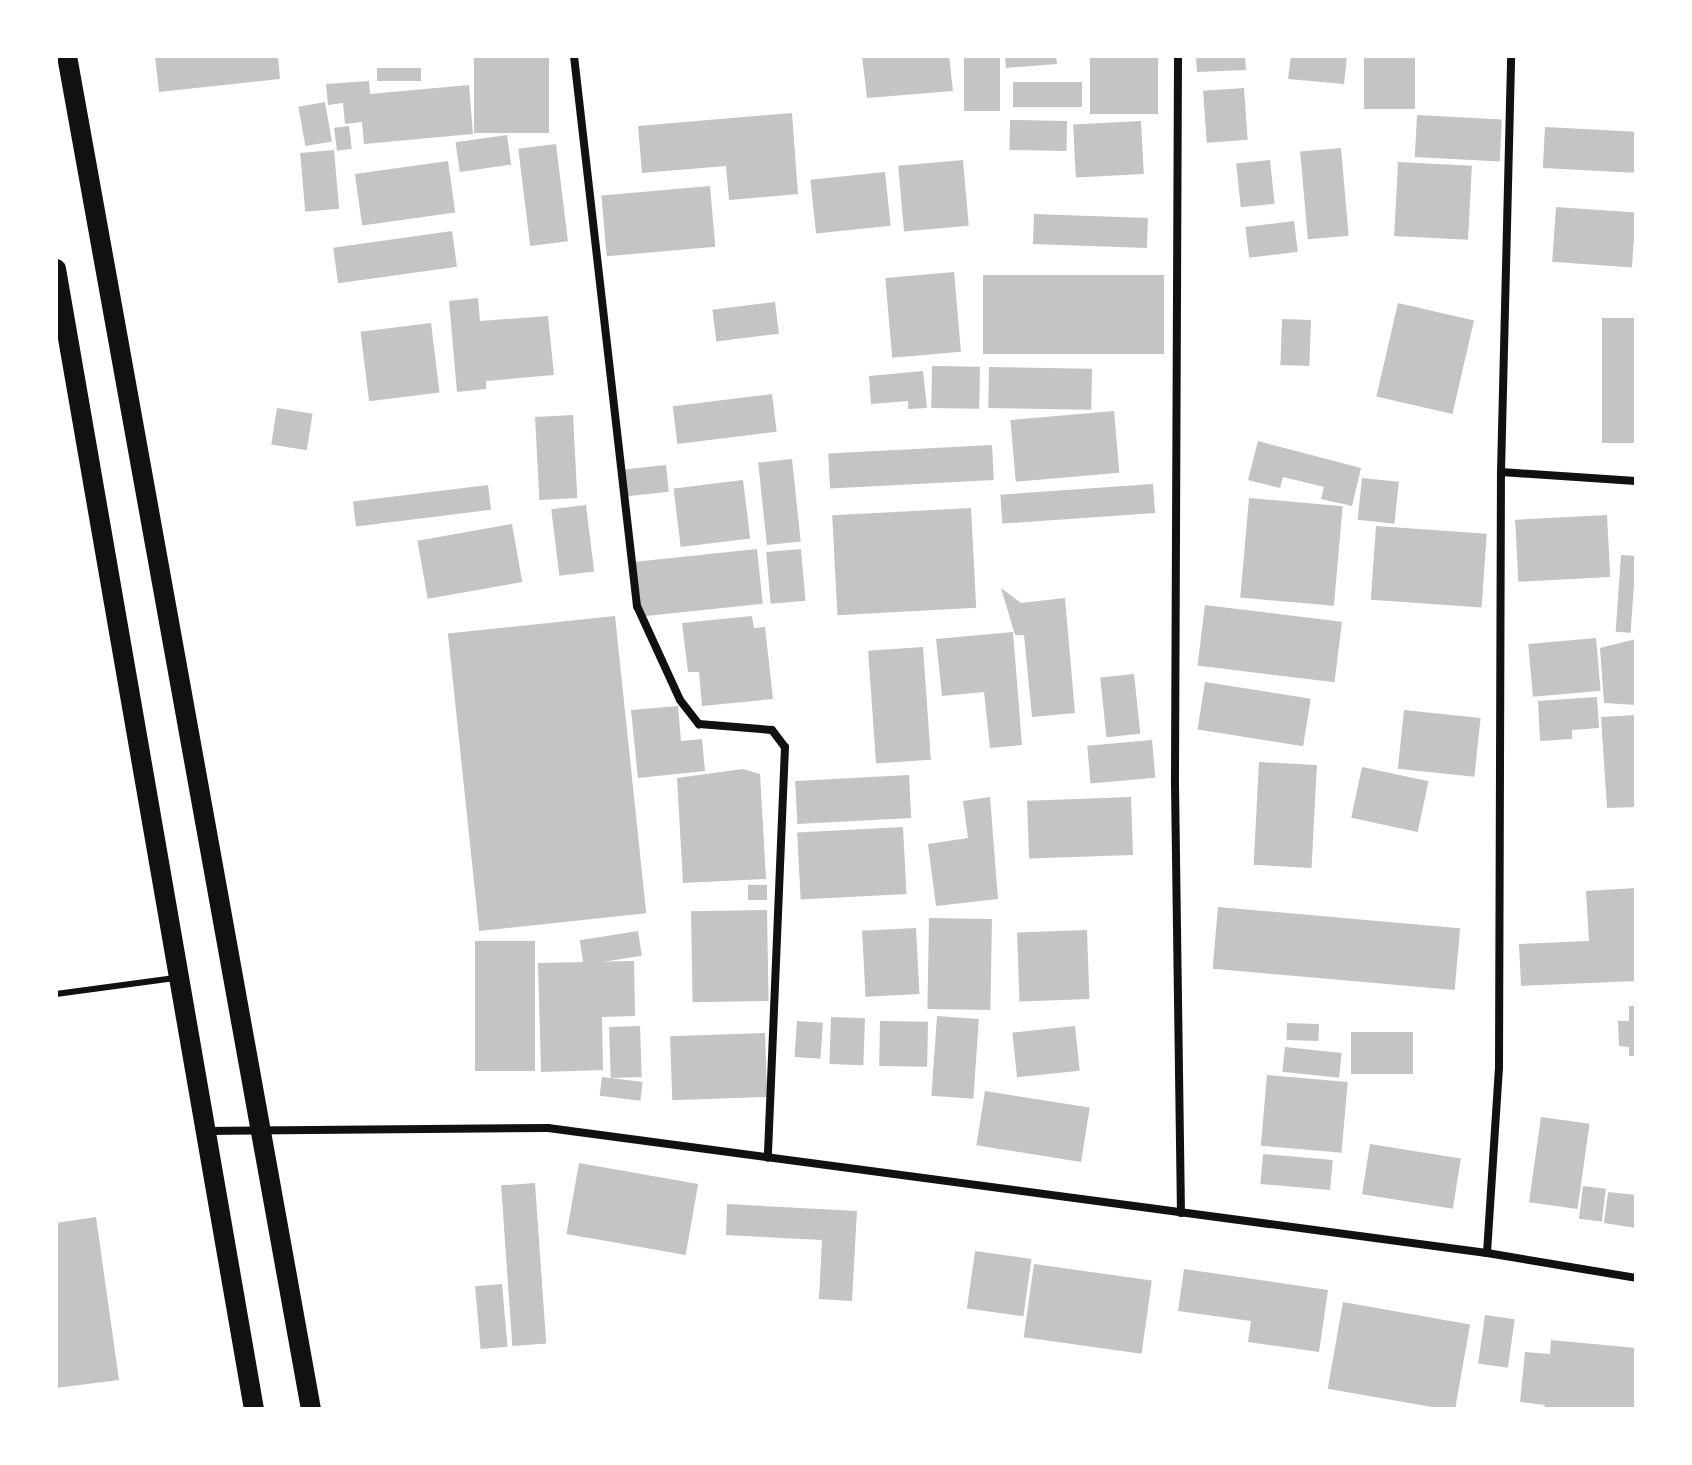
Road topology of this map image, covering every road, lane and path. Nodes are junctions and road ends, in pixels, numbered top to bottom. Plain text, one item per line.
1 (67, 56) edge
2 (574, 56) edge
3 (1178, 56) edge
4 (1511, 56) edge
5 (56, 269) edge
6 (1501, 472) junction
7 (1636, 481) edge
8 (175, 978) junction
9 (56, 994) edge
10 (260, 1127) junction
11 (203, 1132) junction
12 (768, 1158) junction
13 (1181, 1213) junction
14 (1487, 1253) junction
15 (1636, 1278) edge
16 (254, 1409) edge
17 (311, 1409) edge

1 - 10 main road
2 - 12 street
3 - 13 street
4 - 6 street
5 - 8 main road
6 - 7 street
6 - 14 street
8 - 9 lane
8 - 11 main road
10 - 11 street
10 - 12 street
10 - 17 main road
11 - 16 main road
12 - 13 street
13 - 14 street
14 - 15 street

